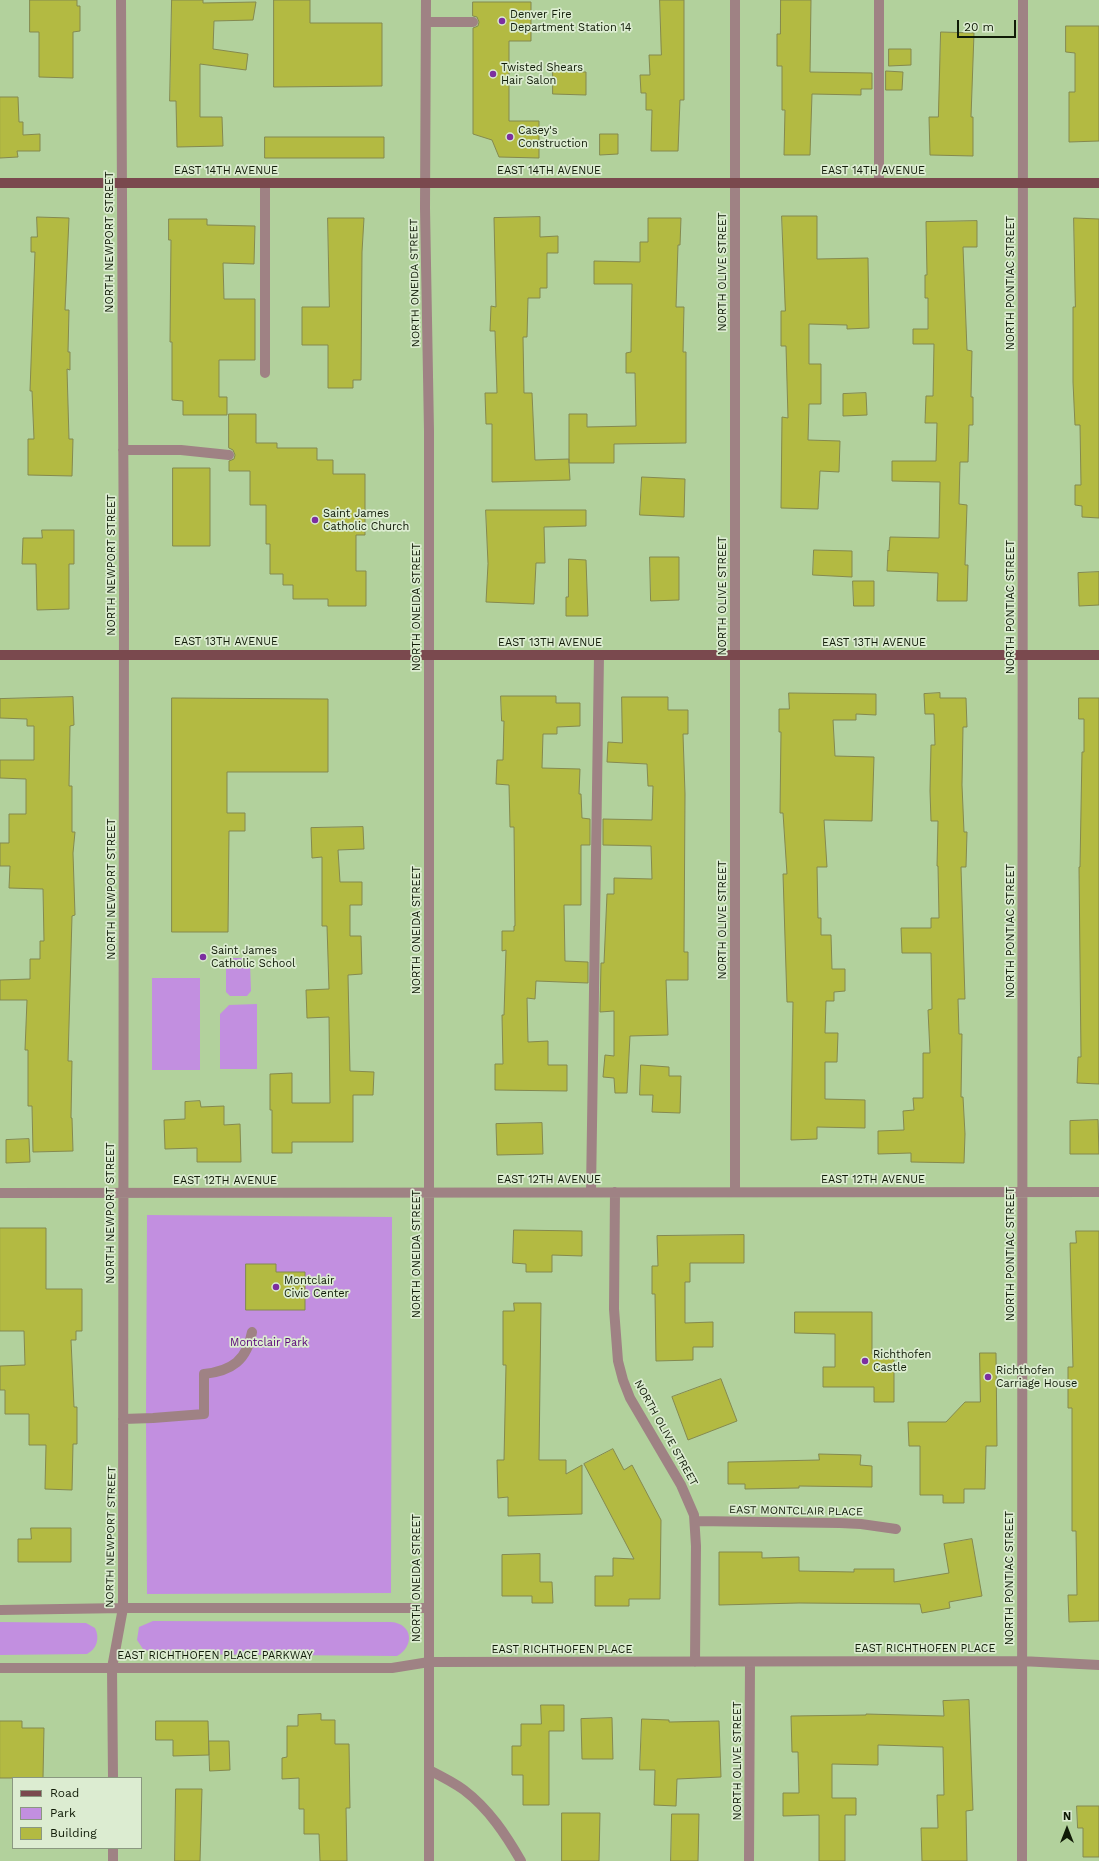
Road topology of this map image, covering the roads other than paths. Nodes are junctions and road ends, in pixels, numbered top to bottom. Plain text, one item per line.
1 (121, 0) edge
2 (426, 0) edge
3 (735, 0) edge
4 (879, 0) edge
5 (1023, 0) edge
6 (426, 22) junction
7 (473, 22) dead end
8 (1022, 182) junction
9 (1099, 182) edge
10 (0, 183) edge
11 (121, 183) junction
12 (426, 183) junction
13 (734, 183) junction
14 (879, 183) junction
15 (265, 184) junction
16 (265, 372) dead end
17 (123, 450) junction
18 (229, 455) dead end
19 (124, 654) junction
20 (0, 655) edge
21 (429, 655) junction
22 (599, 655) junction
23 (735, 655) junction
24 (1023, 655) junction
25 (1099, 655) edge
26 (1023, 1191) junction
27 (591, 1192) junction
28 (615, 1192) junction
29 (735, 1192) junction
30 (1099, 1192) edge
31 (0, 1193) edge
32 (124, 1193) junction
33 (430, 1193) junction
34 (252, 1332) dead end
35 (123, 1419) junction
36 (695, 1521) junction
37 (896, 1529) dead end
38 (123, 1608) junction
39 (429, 1608) junction
40 (0, 1610) edge
41 (1021, 1661) junction
42 (429, 1662) junction
43 (695, 1662) junction
44 (750, 1662) junction
45 (1099, 1665) edge
46 (0, 1668) edge
47 (112, 1668) junction
48 (429, 1770) junction
49 (113, 1777) edge
50 (113, 1849) edge
51 (113, 1861) edge
52 (430, 1861) edge
53 (521, 1861) edge
54 (749, 1861) edge
55 (1022, 1861) edge

1 - 11 street, NORTH NEWPORT STREET
2 - 6 street, NORTH ONEIDA STREET
3 - 13 street, NORTH OLIVE STREET
4 - 14 street
5 - 8 street, NORTH PONTIAC STREET
6 - 7 street
6 - 12 street, NORTH ONEIDA STREET
8 - 9 main road, EAST 14TH AVENUE
8 - 14 main road, EAST 14TH AVENUE
8 - 24 street, NORTH PONTIAC STREET
10 - 11 main road, EAST 14TH AVENUE
11 - 15 main road, EAST 14TH AVENUE
11 - 17 street, NORTH NEWPORT STREET
12 - 13 main road, EAST 14TH AVENUE
12 - 15 main road, EAST 14TH AVENUE
12 - 21 street, NORTH ONEIDA STREET
13 - 14 main road, EAST 14TH AVENUE
13 - 23 street, NORTH OLIVE STREET
15 - 16 street
17 - 18 street
17 - 19 street, NORTH NEWPORT STREET
19 - 20 main road, EAST 13TH AVENUE
19 - 21 main road, EAST 13TH AVENUE
19 - 32 street, NORTH NEWPORT STREET
21 - 22 main road, EAST 13TH AVENUE
21 - 33 street, NORTH ONEIDA STREET
22 - 23 main road, EAST 13TH AVENUE
22 - 27 street
23 - 24 main road, EAST 13TH AVENUE
23 - 29 street, NORTH OLIVE STREET
24 - 25 main road, EAST 13TH AVENUE
24 - 26 street, NORTH PONTIAC STREET
26 - 29 street, EAST 12TH AVENUE
26 - 30 street, EAST 12TH AVENUE
26 - 41 street, NORTH PONTIAC STREET
27 - 28 street, EAST 12TH AVENUE
27 - 33 street, EAST 12TH AVENUE
28 - 29 street, EAST 12TH AVENUE
28 - 36 street, NORTH OLIVE STREET
31 - 32 street, EAST 12TH AVENUE
32 - 33 street, EAST 12TH AVENUE
32 - 35 street, NORTH NEWPORT STREET
33 - 39 street, NORTH ONEIDA STREET
34 - 35 street
35 - 38 street, NORTH NEWPORT STREET
36 - 37 street, EAST MONTCLAIR PLACE
36 - 43 street, NORTH OLIVE STREET
38 - 39 street
38 - 40 street
38 - 47 street, NORTH NEWPORT STREET
39 - 42 street, NORTH ONEIDA STREET
41 - 44 street, EAST RICHTHOFEN PLACE
41 - 45 street, EAST RICHTHOFEN PLACE
41 - 55 street, NORTH PONTIAC STREET
42 - 43 street, EAST RICHTHOFEN PLACE
42 - 47 street, EAST RICHTHOFEN PLACE PARKWAY
42 - 48 street, NORTH ONEIDA STREET
43 - 44 street, EAST RICHTHOFEN PLACE
44 - 54 street, NORTH OLIVE STREET
46 - 47 street, EAST RICHTHOFEN PLACE PARKWAY
47 - 49 street, NORTH NEWPORT STREET
48 - 52 street, NORTH ONEIDA STREET
48 - 53 street
50 - 51 street

